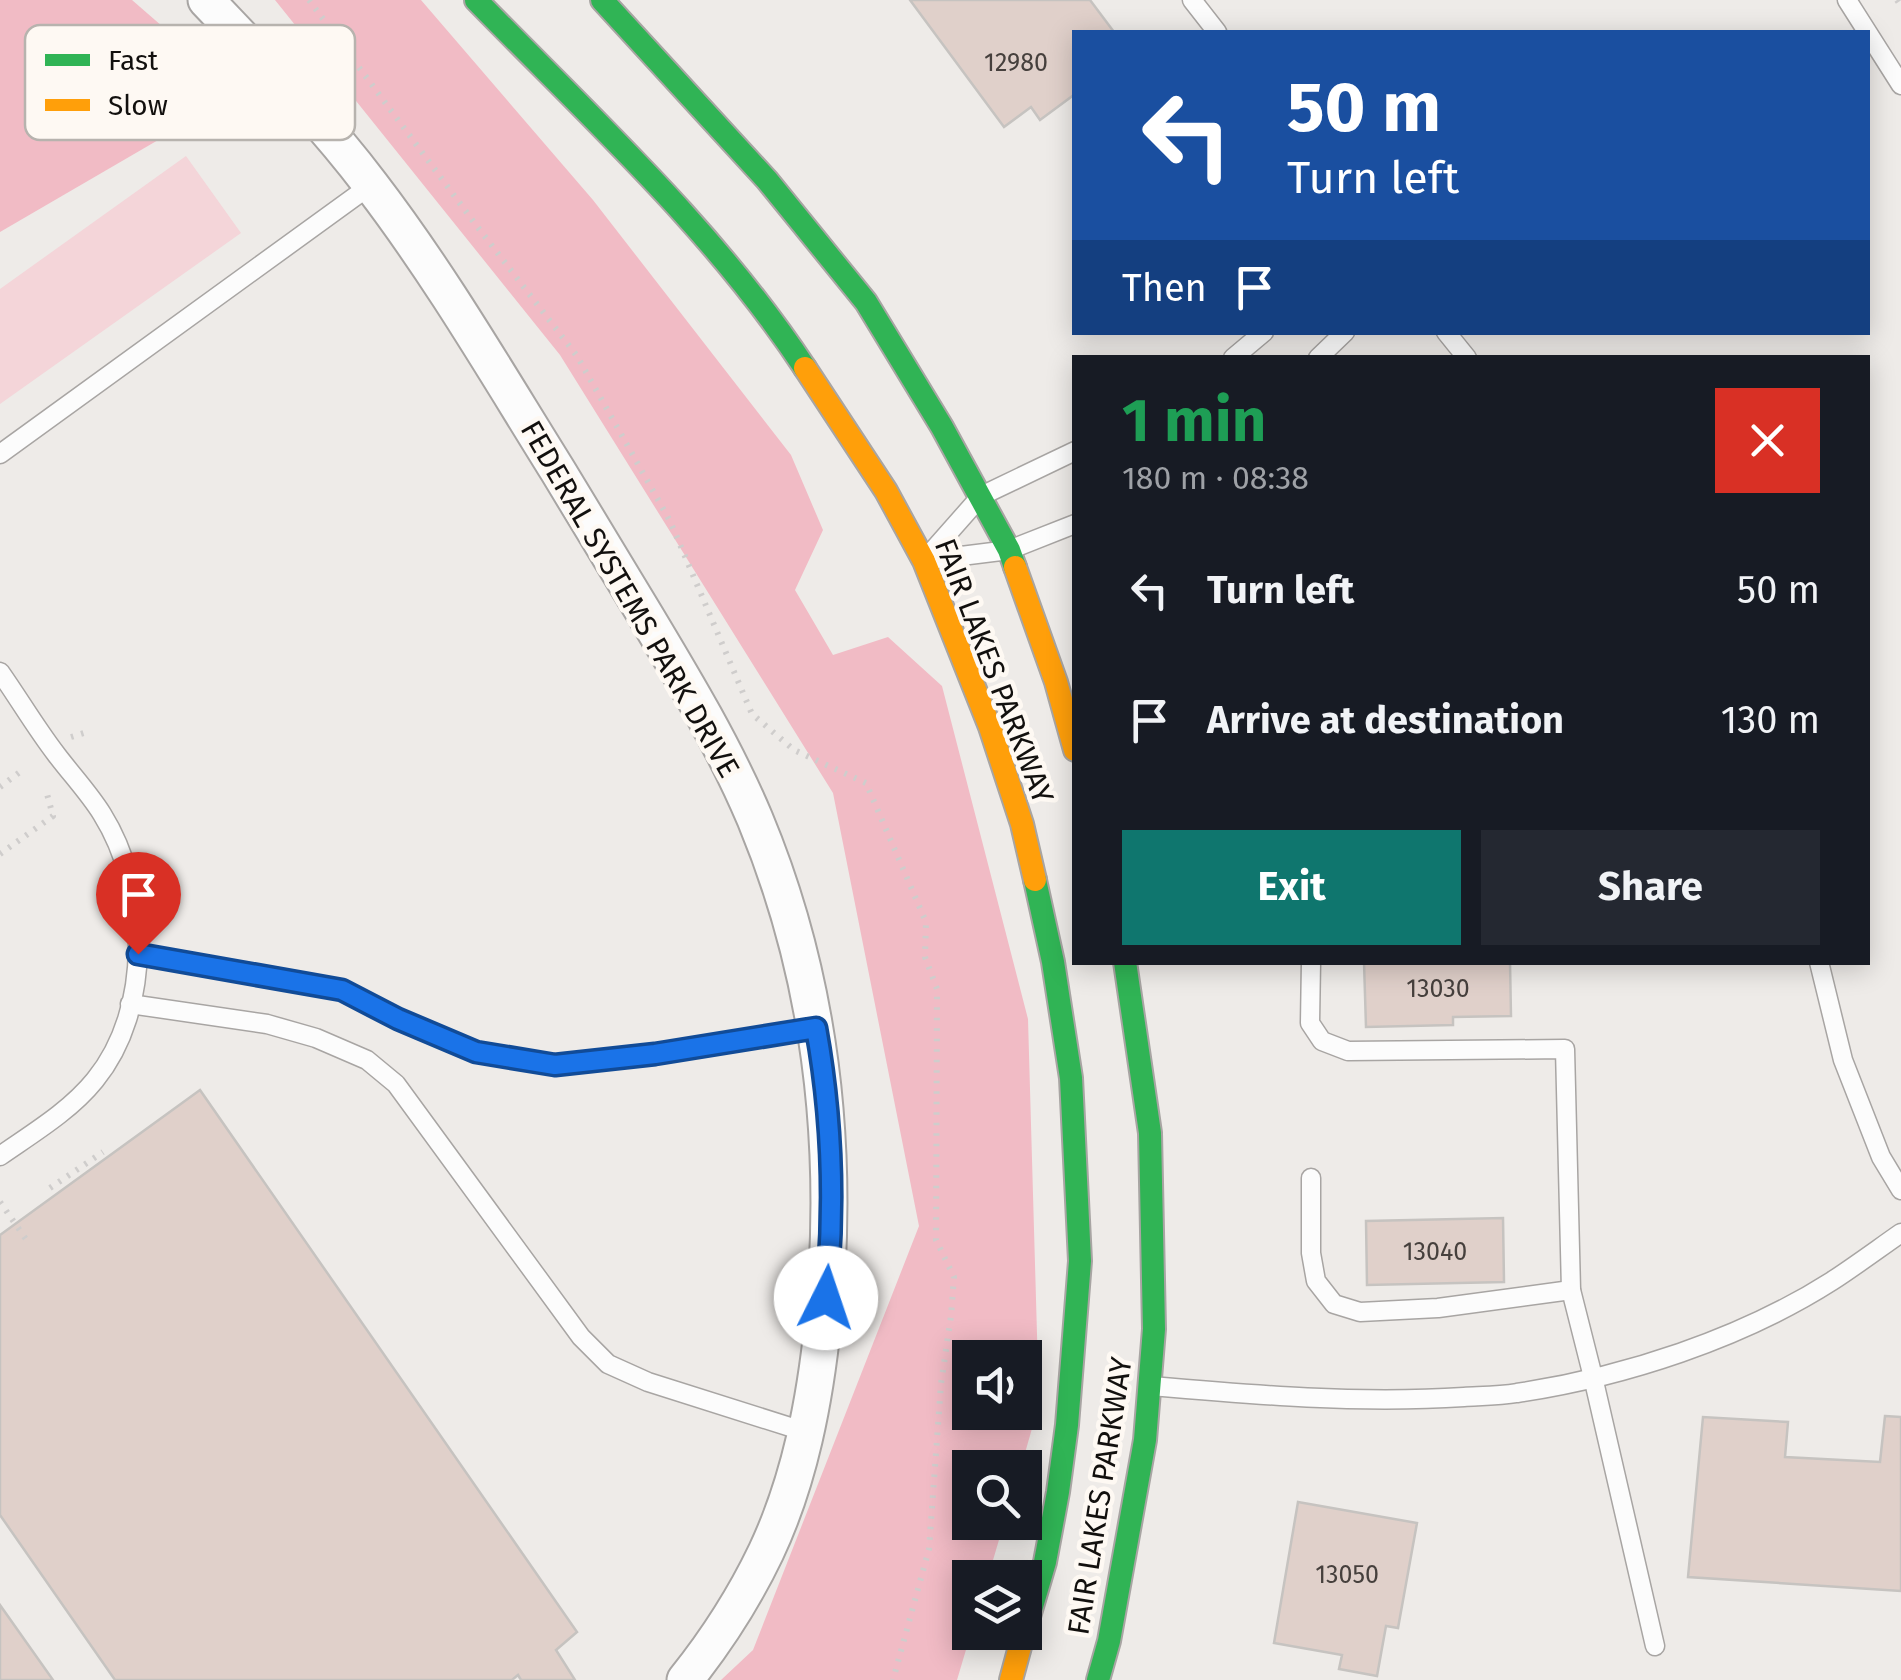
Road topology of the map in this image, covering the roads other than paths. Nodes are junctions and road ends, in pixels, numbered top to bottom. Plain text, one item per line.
1 (206, 0) edge
2 (476, 0) edge
3 (602, 0) edge
4 (1192, 0) edge
5 (1847, 0) edge
6 (230, 25) edge
7 (1215, 30) edge
8 (1866, 30) edge
9 (1870, 36) edge
10 (1901, 85) edge
11 (334, 140) edge
12 (371, 185) junction
13 (1260, 335) edge
14 (1342, 335) edge
15 (1448, 335) edge
16 (1236, 355) edge
17 (1321, 355) edge
18 (1464, 355) edge
19 (1072, 451) edge
20 (0, 454) edge
21 (981, 496) junction
22 (1072, 525) edge
23 (1009, 550) junction
24 (924, 560) junction
25 (0, 672) edge
26 (1072, 739) edge
27 (138, 954) junction
28 (1125, 965) edge
29 (1311, 965) edge
30 (1821, 965) edge
31 (130, 1004) junction
32 (816, 1028) junction
33 (0, 1156) edge
34 (1311, 1178) dead end
35 (1901, 1190) edge
36 (1901, 1233) edge
37 (1571, 1290) junction
38 (1593, 1377) junction
39 (1151, 1386) junction
40 (806, 1432) junction
41 (1042, 1569) edge
42 (1655, 1646) dead end
43 (1020, 1650) edge
44 (685, 1680) edge
45 (1011, 1680) edge
46 (1098, 1680) edge

1 - 6 street, FEDERAL SYSTEMS PARK DRIVE
2 - 24 main road, FAIR LAKES PARKWAY
3 - 21 main road, FAIR LAKES PARKWAY
4 - 7 lane
5 - 8 lane
9 - 10 lane
11 - 12 street, FEDERAL SYSTEMS PARK DRIVE
12 - 20 lane
12 - 32 street, FEDERAL SYSTEMS PARK DRIVE
13 - 16 lane
14 - 17 lane
15 - 18 lane
19 - 21 lane
21 - 23 main road, FAIR LAKES PARKWAY
21 - 24 lane
22 - 23 lane
23 - 24 lane
23 - 26 main road, FAIR LAKES PARKWAY
24 - 41 main road, FAIR LAKES PARKWAY
25 - 27 lane
27 - 31 lane
27 - 32 lane
28 - 39 main road, FAIR LAKES PARKWAY
29 - 37 lane
30 - 35 lane
31 - 33 lane
31 - 40 lane
32 - 40 street, FEDERAL SYSTEMS PARK DRIVE
34 - 37 lane
36 - 38 lane
37 - 38 lane
38 - 39 lane
38 - 42 lane
39 - 46 main road, FAIR LAKES PARKWAY
40 - 44 street, FEDERAL SYSTEMS PARK DRIVE
43 - 45 main road, FAIR LAKES PARKWAY

